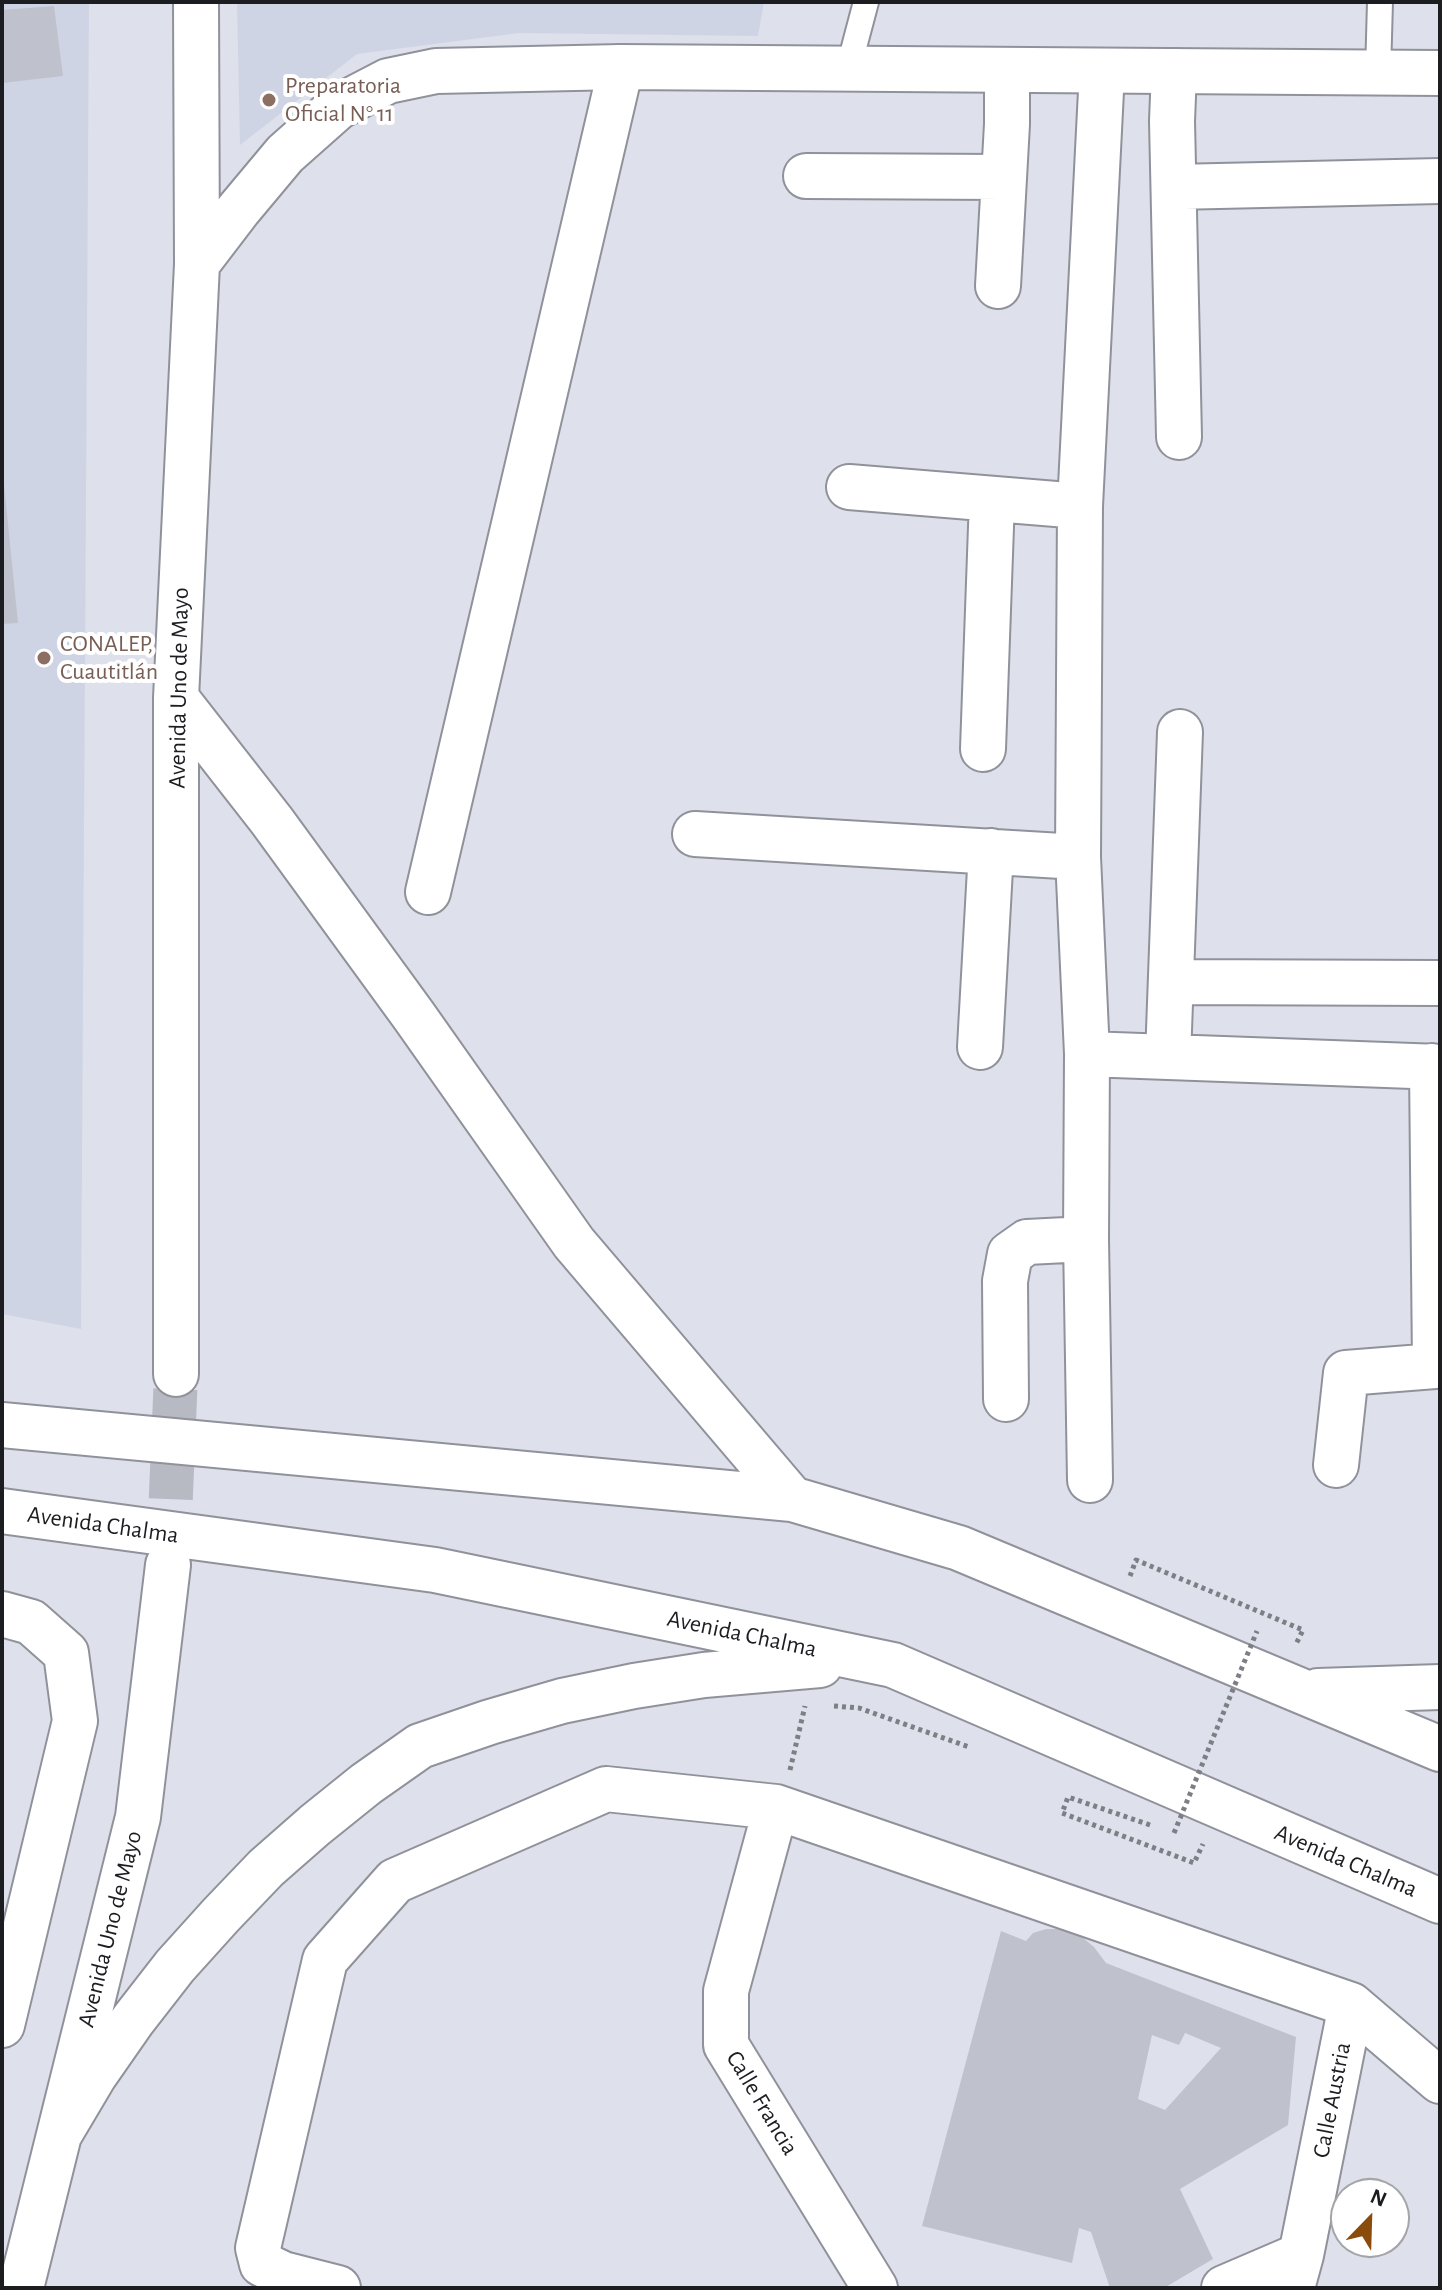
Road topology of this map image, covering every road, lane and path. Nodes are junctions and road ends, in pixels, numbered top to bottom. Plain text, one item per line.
1 (196, 2) edge
2 (866, 2) edge
3 (1380, 2) edge
4 (621, 67) junction
5 (848, 70) junction
6 (1007, 70) junction
7 (1102, 71) junction
8 (1174, 71) junction
9 (1378, 73) junction
10 (1440, 73) edge
11 (806, 176) dead end
12 (1003, 177) junction
13 (1440, 181) edge
14 (1174, 187) junction
15 (197, 264) junction
16 (998, 286) dead end
17 (1179, 437) dead end
18 (849, 487) dead end
19 (992, 499) junction
20 (1080, 506) junction
21 (176, 698) junction
22 (1180, 732) dead end
23 (983, 749) dead end
24 (695, 834) dead end
25 (991, 851) junction
26 (1078, 857) junction
27 (428, 892) dead end
28 (1172, 982) junction
29 (1440, 983) edge
30 (980, 1047) dead end
31 (1087, 1054) junction
32 (1168, 1057) junction
33 (1436, 1066) edge
34 (1086, 1239) junction
35 (176, 1374) tunnel mouth
36 (1006, 1399) dead end
37 (2, 1425) edge
38 (1336, 1465) dead end
39 (1090, 1480) dead end
40 (792, 1499) junction
41 (2, 1511) edge
42 (1136, 1560) dead end
43 (168, 1565) tunnel mouth
44 (2, 1614) edge
45 (1269, 1636) dead end
46 (1282, 1641) dead end
47 (893, 1665) junction
48 (1440, 1687) edge
49 (1302, 1691) junction
50 (819, 1705) dead end
51 (832, 1706) dead end
52 (973, 1749) dead end
53 (1440, 1749) edge
54 (1102, 1800) dead end
55 (776, 1807) junction
56 (1189, 1836) dead end
57 (1194, 1863) dead end
58 (1379, 1876) junction
59 (1440, 1901) edge
60 (1440, 1928) edge
61 (1351, 2005) junction
62 (2, 2025) edge
63 (1440, 2081) edge
64 (59, 2135) junction
65 (1296, 2271) edge
66 (21, 2288) edge
67 (338, 2288) edge
68 (875, 2288) edge
69 (1224, 2288) edge

1 - 15 street, Avenida Uno de Mayo
2 - 5 lane
3 - 9 lane
4 - 5 street
4 - 15 street
4 - 27 street
5 - 6 street
6 - 7 street
6 - 12 street
7 - 8 street
7 - 20 street
8 - 9 street
8 - 14 street
9 - 10 street
11 - 12 street
12 - 16 street
13 - 14 street
14 - 17 street
15 - 21 street, Avenida Uno de Mayo
18 - 19 street
19 - 20 street
19 - 23 street
20 - 26 street
21 - 35 street, Avenida Uno de Mayo
21 - 40 street
22 - 28 street
24 - 25 street
25 - 26 street
25 - 30 street
26 - 31 street
28 - 29 street
28 - 32 street
31 - 32 street
31 - 34 street
32 - 33 street
33 - 38 street
34 - 36 street
34 - 39 street
37 - 40 street
40 - 49 street
41 - 47 street, Avenida Chalma
42 - 46 path
43 - 64 street, Avenida Uno de Mayo
44 - 62 street
45 - 56 path, bridge
47 - 58 street, Avenida Chalma
47 - 64 street
48 - 49 street
49 - 53 street
50 - 55 path
51 - 52 path
54 - 57 path
55 - 61 street
55 - 67 street
55 - 68 street, Calle Francia
58 - 59 street, Avenida Chalma
58 - 60 street
61 - 63 street
61 - 65 street, Calle Austria
64 - 66 street, Avenida Uno de Mayo
65 - 69 street

